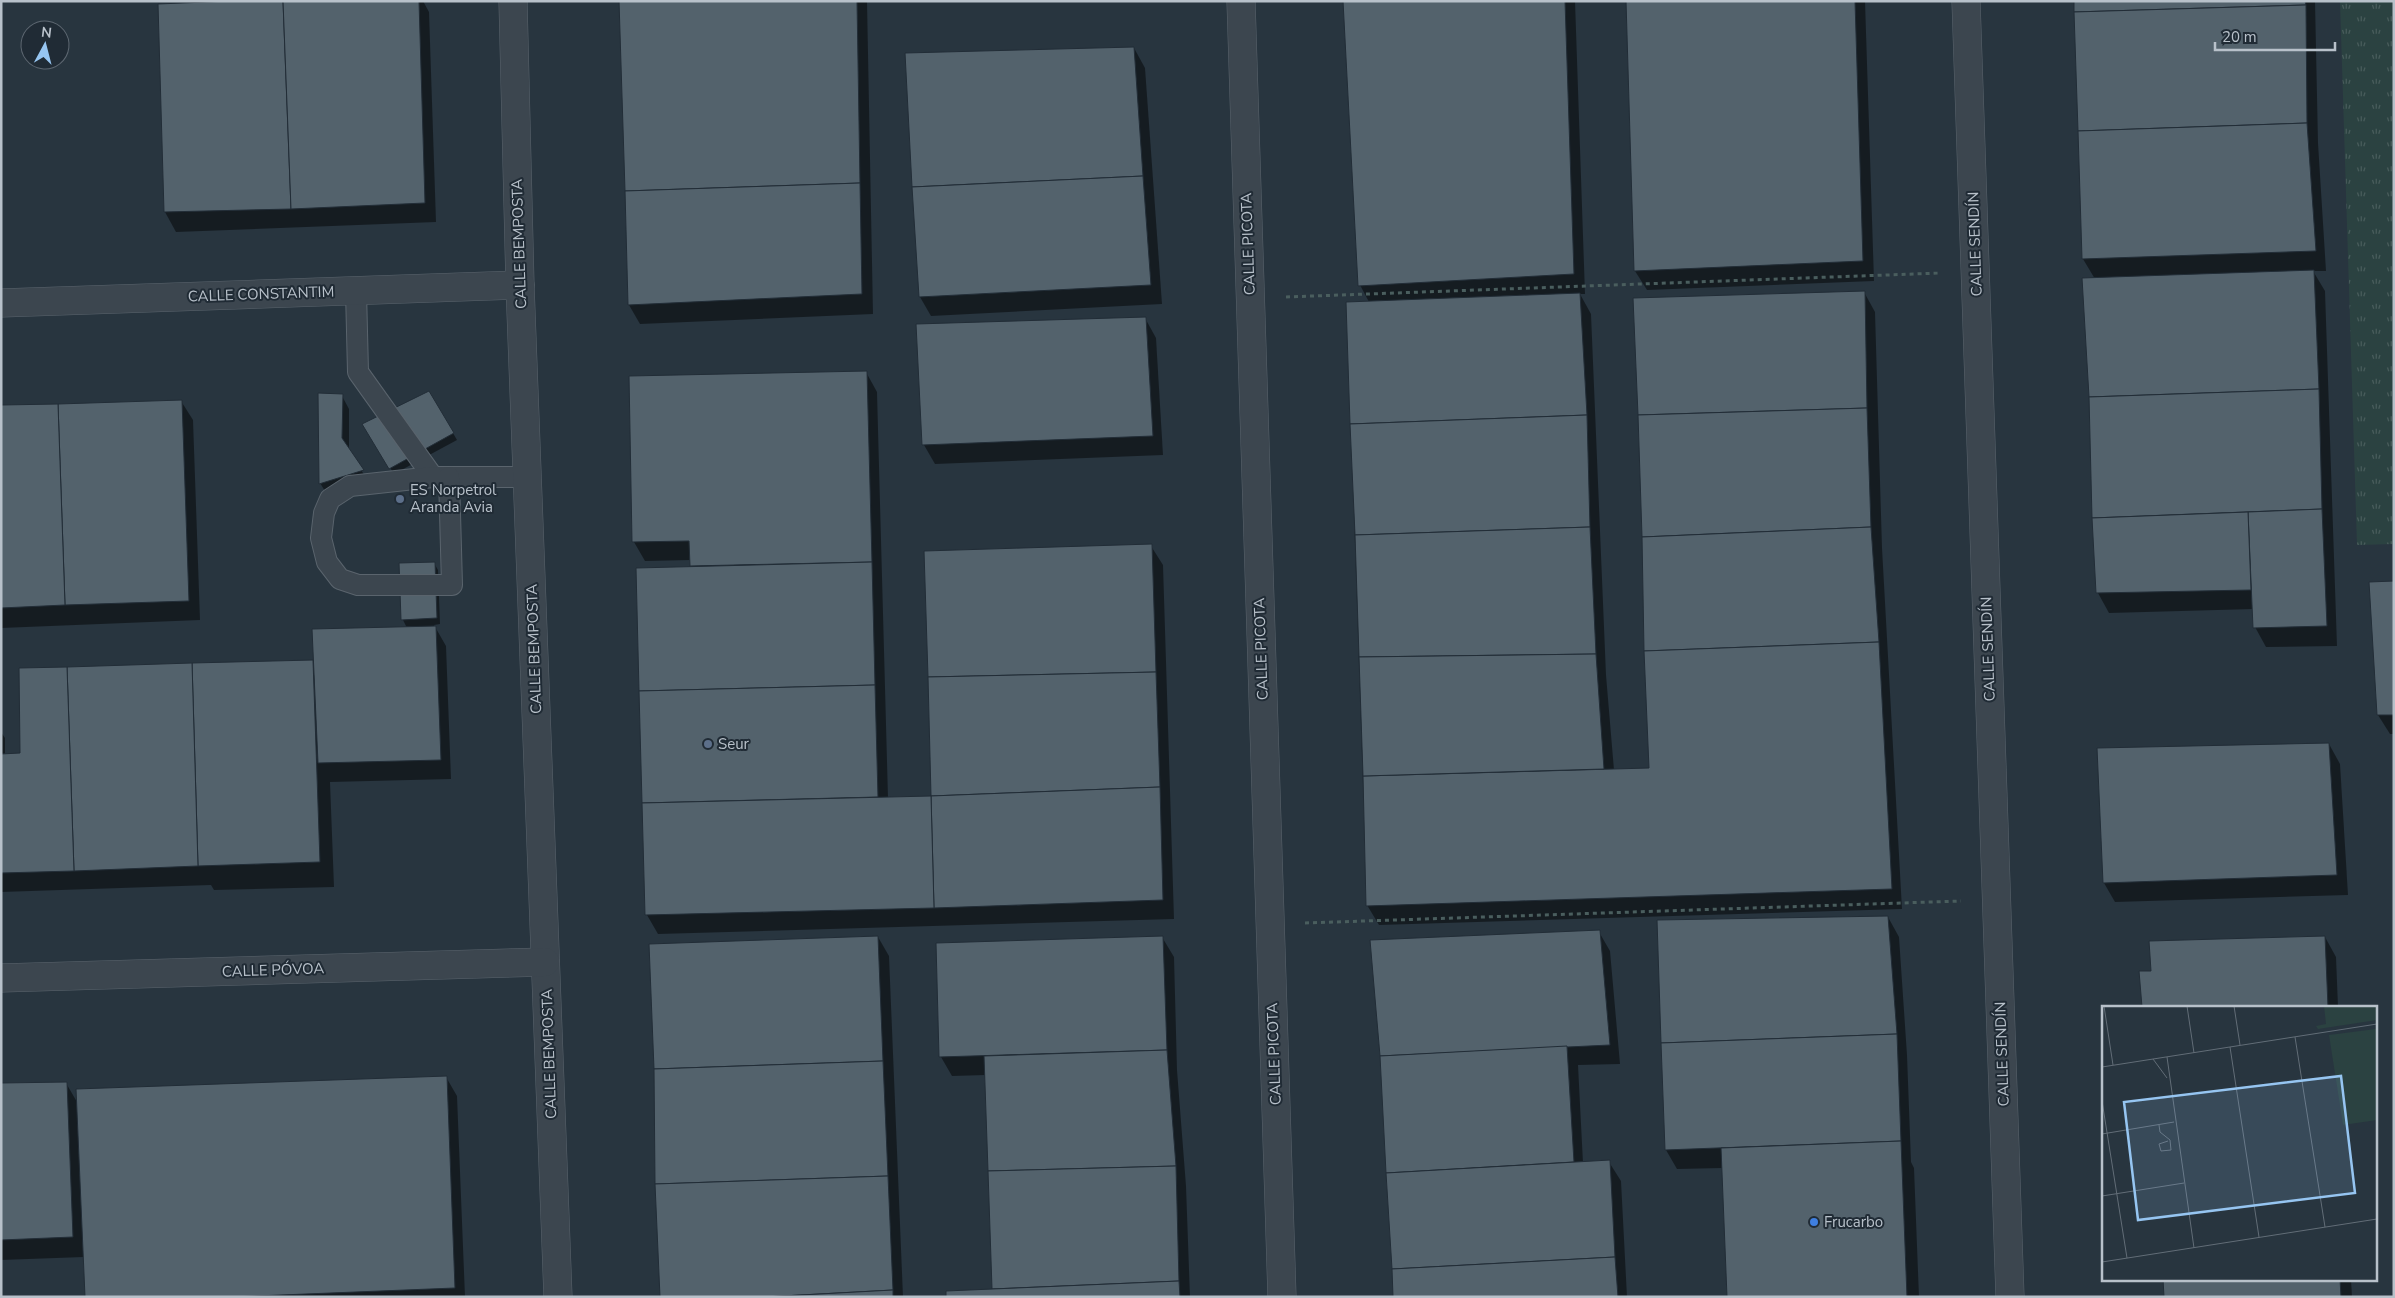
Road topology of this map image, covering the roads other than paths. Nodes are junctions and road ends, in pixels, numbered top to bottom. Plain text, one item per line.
1 (513, 1) edge
2 (1240, 1) edge
3 (1966, 1) edge
4 (520, 285) junction
5 (356, 291) junction
6 (1, 303) edge
7 (441, 477) junction
8 (527, 477) junction
9 (545, 962) junction
10 (1, 978) edge
11 (558, 1297) edge
12 (1282, 1297) edge
13 (2010, 1297) edge

1 - 4 street, CALLE BEMPOSTA
2 - 12 street, CALLE PICOTA
3 - 13 street, CALLE SENDÍN
4 - 5 street, CALLE CONSTANTIM
4 - 8 street, CALLE BEMPOSTA
5 - 6 street, CALLE CONSTANTIM
5 - 7 lane
7 - 7 lane
7 - 8 lane
8 - 9 street, CALLE BEMPOSTA
9 - 10 street, CALLE PÓVOA
9 - 11 street, CALLE BEMPOSTA

